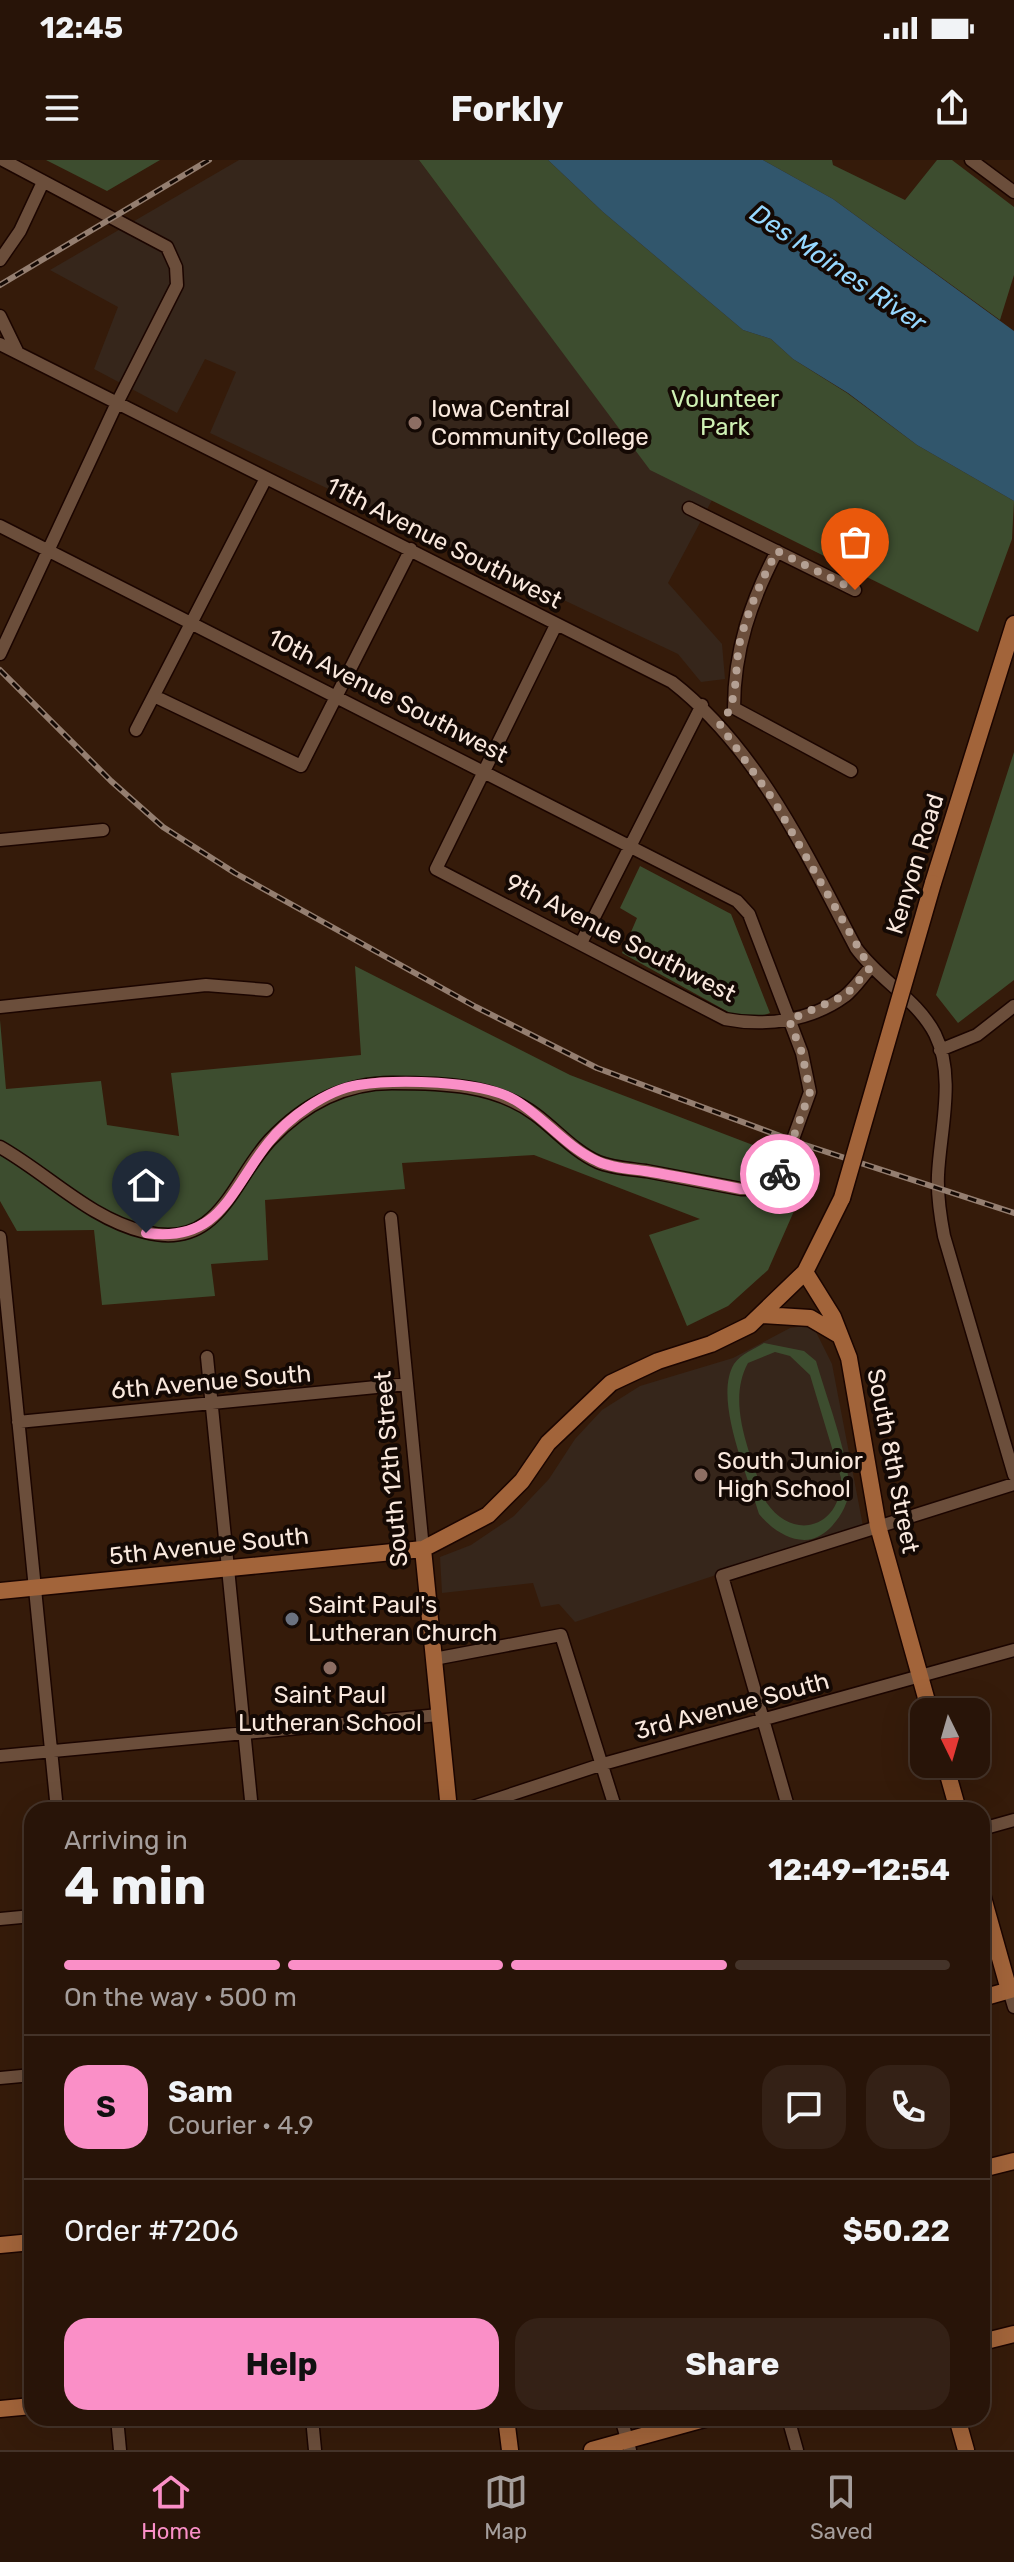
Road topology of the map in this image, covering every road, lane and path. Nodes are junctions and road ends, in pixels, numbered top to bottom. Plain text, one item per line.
1 (3, 160) edge
2 (971, 160) edge
3 (43, 182) junction
4 (1014, 192) edge
5 (0, 260) edge
6 (0, 316) edge
7 (0, 344) edge
8 (18, 353) junction
9 (116, 405) junction
10 (266, 478) junction
11 (689, 508) dead end
12 (0, 526) edge
13 (411, 549) junction
14 (47, 550) junction
15 (777, 551) junction
16 (855, 590) dead end
17 (192, 622) junction
18 (1014, 624) edge
19 (556, 625) junction
20 (0, 654) edge
21 (337, 695) junction
22 (154, 696) junction
23 (702, 705) junction
24 (734, 708) junction
25 (720, 725) junction
26 (136, 730) dead end
27 (486, 771) junction
28 (851, 771) dead end
29 (103, 830) dead end
30 (0, 840) edge
31 (633, 846) junction
32 (581, 943) junction
33 (870, 968) junction
34 (267, 990) dead end
35 (1014, 1006) edge
36 (0, 1007) edge
37 (789, 1020) junction
38 (940, 1050) junction
39 (0, 1147) edge
40 (391, 1218) dead end
41 (0, 1237) edge
42 (805, 1272) junction
43 (762, 1315) junction
44 (841, 1337) junction
45 (207, 1357) dead end
46 (14, 1374) junction
47 (0, 1375) edge
48 (407, 1384) junction
49 (212, 1404) junction
50 (18, 1422) junction
51 (1014, 1475) edge
52 (1014, 1484) edge
53 (878, 1526) junction
54 (423, 1549) junction
55 (228, 1569) junction
56 (35, 1588) junction
57 (0, 1591) edge
58 (1014, 1650) edge
59 (434, 1659) junction
60 (920, 1676) junction
61 (926, 1698) edge
62 (439, 1715) junction
63 (764, 1720) junction
64 (244, 1733) junction
65 (51, 1752) junction
66 (0, 1756) edge
67 (603, 1764) junction
68 (949, 1778) edge
69 (56, 1802) edge
70 (251, 1802) edge
71 (448, 1802) edge
72 (488, 1802) edge
73 (614, 1802) edge
74 (787, 1802) edge
75 (956, 1802) edge
76 (1014, 1820) edge
77 (990, 1827) edge
78 (24, 1917) edge
79 (0, 1919) edge
80 (990, 1921) edge
81 (1012, 1995) edge
82 (990, 1997) edge
83 (24, 2076) edge
84 (0, 2078) edge
85 (1014, 2161) edge
86 (990, 2167) edge
87 (24, 2243) edge
88 (0, 2245) edge
89 (1014, 2334) edge
90 (990, 2340) edge
91 (24, 2407) edge
92 (0, 2409) edge
93 (118, 2426) edge
94 (313, 2426) edge
95 (507, 2426) edge
96 (684, 2426) edge
97 (790, 2426) edge
98 (959, 2426) edge
99 (628, 2445) edge
100 (120, 2450) edge
101 (315, 2450) edge
102 (510, 2450) edge
103 (592, 2450) edge
104 (797, 2450) edge
105 (966, 2450) edge

1 - 3 street
2 - 4 street
3 - 5 street
3 - 9 street
6 - 8 street
7 - 8 street, 11th Avenue Southwest
8 - 9 street, 11th Avenue Southwest
9 - 10 street, 11th Avenue Southwest
9 - 14 street
10 - 13 street, 11th Avenue Southwest
10 - 17 street
11 - 15 street
12 - 14 street, 10th Avenue Southwest
13 - 19 street, 11th Avenue Southwest
13 - 21 street
14 - 17 street, 10th Avenue Southwest
14 - 20 street
15 - 16 street
15 - 24 street
17 - 21 street, 10th Avenue Southwest
17 - 22 street
18 - 42 main road, Kenyon Road, bridge
19 - 23 street, 11th Avenue Southwest
19 - 27 street
21 - 22 street
21 - 27 street, 10th Avenue Southwest
22 - 26 street
23 - 25 street, 11th Avenue Southwest
23 - 31 street
24 - 25 street
24 - 28 street
25 - 33 street, 11th Avenue Southwest
27 - 31 street, 10th Avenue Southwest
27 - 32 street, 9th Avenue Southwest
29 - 30 street
31 - 32 street
31 - 37 street, 10th Avenue Southwest
32 - 37 street, 9th Avenue Southwest
33 - 37 street, 9th Avenue Southwest
33 - 38 street, 11th Avenue Southwest
34 - 36 street
35 - 38 street
37 - 39 street
38 - 51 street
40 - 48 street, South 12th Street
41 - 46 street
42 - 43 main road, Kenyon Road
42 - 44 main road, South 8th Street
43 - 44 main road
43 - 54 main road, Kenyon Road
44 - 53 main road, South 8th Street
45 - 49 street
46 - 47 street
46 - 50 street
48 - 49 street, 6th Avenue South
48 - 54 street, South 12th Street
49 - 50 street, 6th Avenue South
49 - 55 street
50 - 56 street
52 - 53 street
53 - 60 main road, South 8th Street
53 - 63 street
54 - 55 main road, 5th Avenue South
54 - 59 main road, South 12th Street
55 - 56 main road, 5th Avenue South
55 - 64 street
56 - 57 main road, 5th Avenue South
56 - 65 street
58 - 60 street, 3rd Avenue South
59 - 62 main road, South 12th Street
59 - 67 street
60 - 61 main road, South 8th Street
60 - 63 street, 3rd Avenue South
62 - 64 street
62 - 71 main road, South 12th Street
63 - 67 street, 3rd Avenue South
63 - 74 street
64 - 65 street
64 - 70 street
65 - 66 street
65 - 69 street
67 - 72 street, 3rd Avenue South
67 - 73 street
68 - 75 main road
76 - 77 street
78 - 79 street
80 - 81 main road
81 - 82 main road
83 - 84 street
85 - 86 main road
87 - 88 main road
89 - 90 main road
91 - 92 main road
93 - 100 street
94 - 101 street
95 - 102 main road
96 - 99 main road
97 - 104 street
98 - 105 main road
99 - 103 main road

